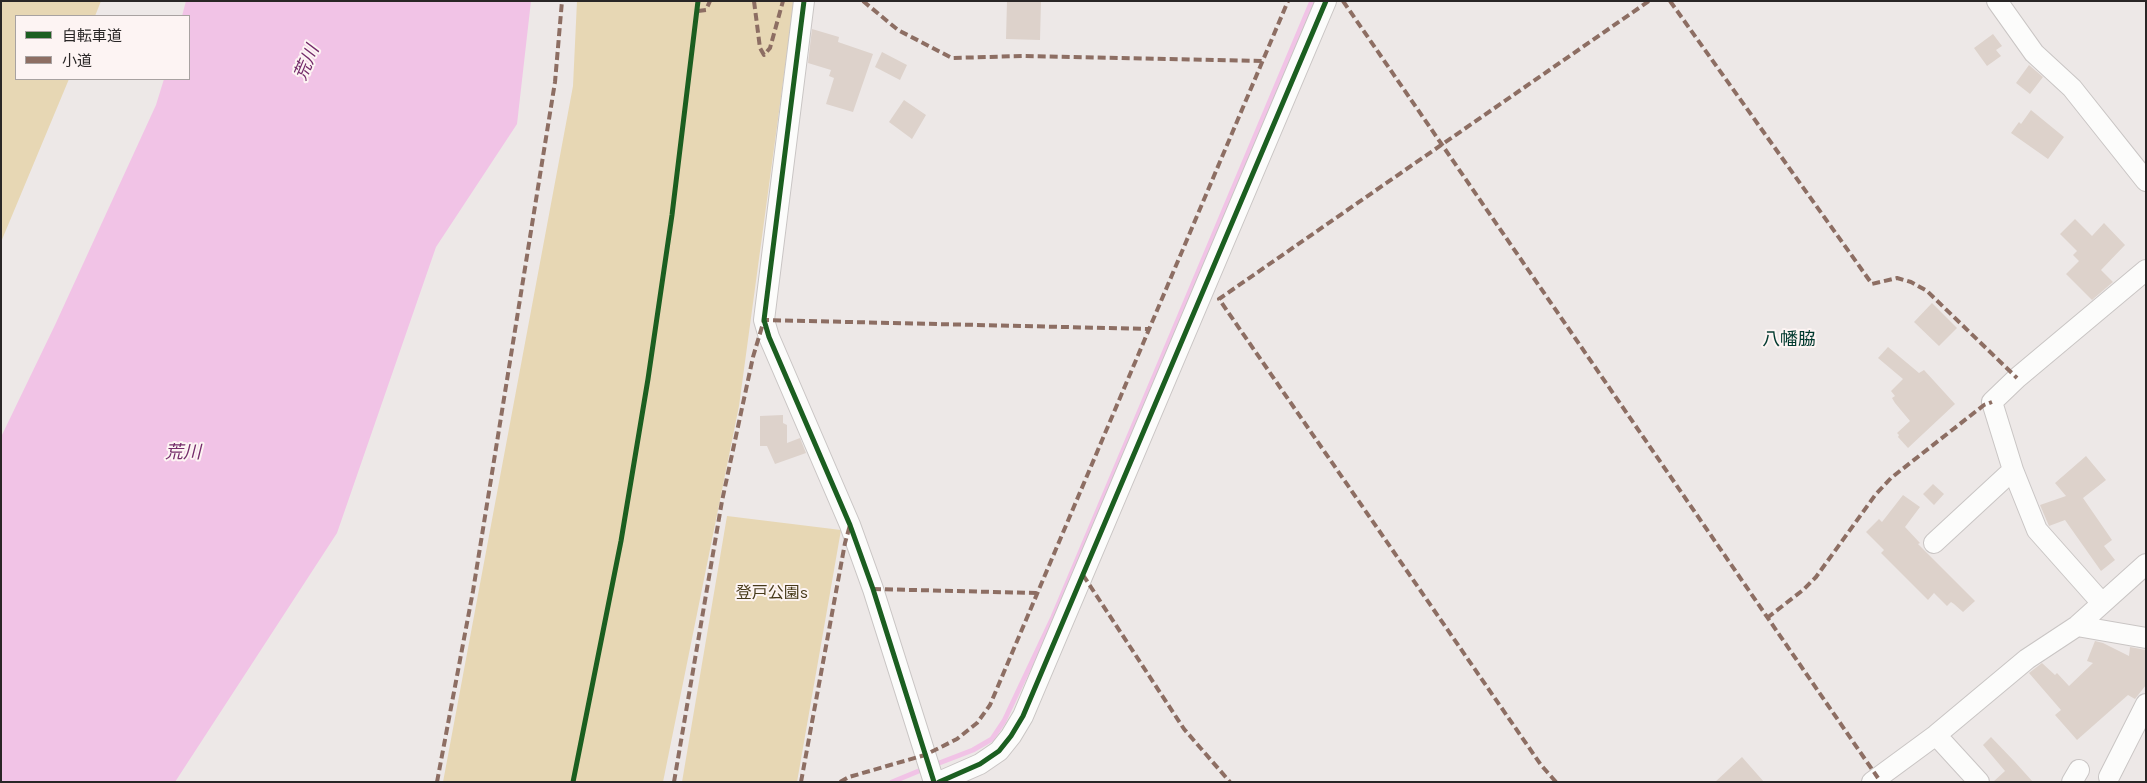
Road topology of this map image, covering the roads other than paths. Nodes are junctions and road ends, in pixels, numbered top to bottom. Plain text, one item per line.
1 (804, 1) edge
2 (1326, 1) edge
3 (1998, 1) edge
4 (2146, 181) edge
5 (2146, 270) edge
6 (2013, 470) junction
7 (1934, 543) dead end
8 (2146, 564) edge
9 (2101, 602) junction
10 (2077, 626) junction
11 (2146, 638) edge
12 (2146, 704) edge
13 (1936, 735) junction
14 (2109, 777) dead end
15 (934, 782) edge
16 (939, 782) edge
17 (1872, 782) edge
18 (1978, 782) edge

1 - 15 street
2 - 16 street
3 - 4 street
5 - 6 street
6 - 7 street
6 - 9 street
8 - 9 street
9 - 10 street
10 - 11 street
10 - 13 street
12 - 14 street
13 - 17 street
13 - 18 street

